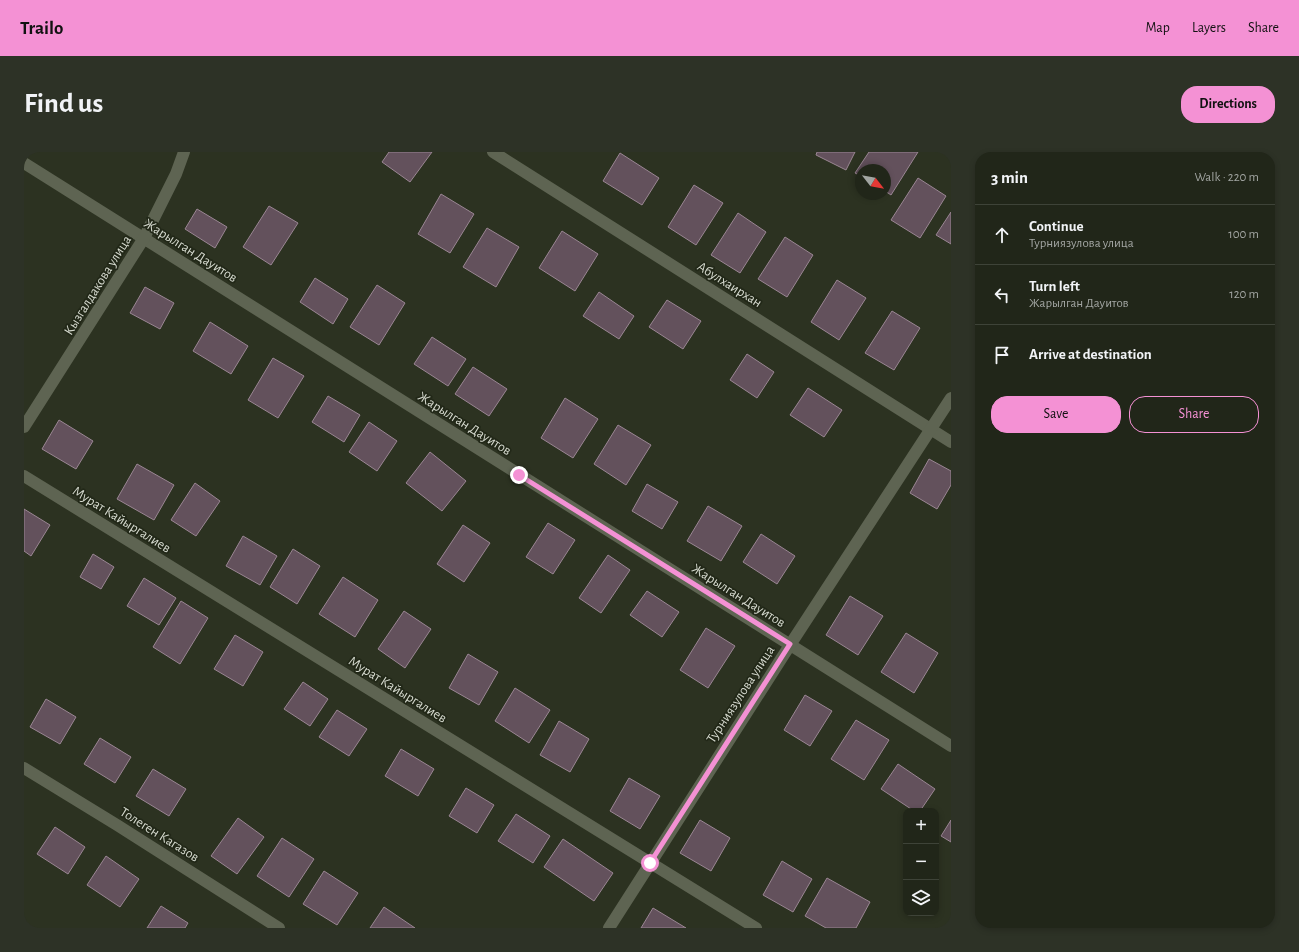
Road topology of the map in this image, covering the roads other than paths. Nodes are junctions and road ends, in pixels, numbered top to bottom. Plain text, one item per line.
1 (184, 152) edge
2 (493, 152) edge
3 (24, 163) edge
4 (144, 238) junction
5 (951, 398) edge
6 (24, 427) edge
7 (931, 429) junction
8 (951, 442) edge
9 (24, 476) edge
10 (790, 644) junction
11 (951, 746) edge
12 (24, 768) edge
13 (650, 863) junction
14 (279, 928) edge
15 (609, 928) edge
16 (756, 928) edge

1 - 4 street, Кызгалдакова улица
2 - 7 street, Абулхаирхан
3 - 4 street, Жарылган Дауитов
4 - 6 street, Кызгалдакова улица
4 - 10 street, Жарылган Дауитов
5 - 7 street, Турниязулова улица
7 - 8 street, Абулхаирхан
7 - 10 street, Турниязулова улица
9 - 13 street, Мурат Кайыргалиев
10 - 11 street, Жарылган Дауитов
10 - 13 street, Турниязулова улица
12 - 14 street, Толеген Кагазов
13 - 15 street, Турниязулова улица
13 - 16 street, Мурат Кайыргалиев

